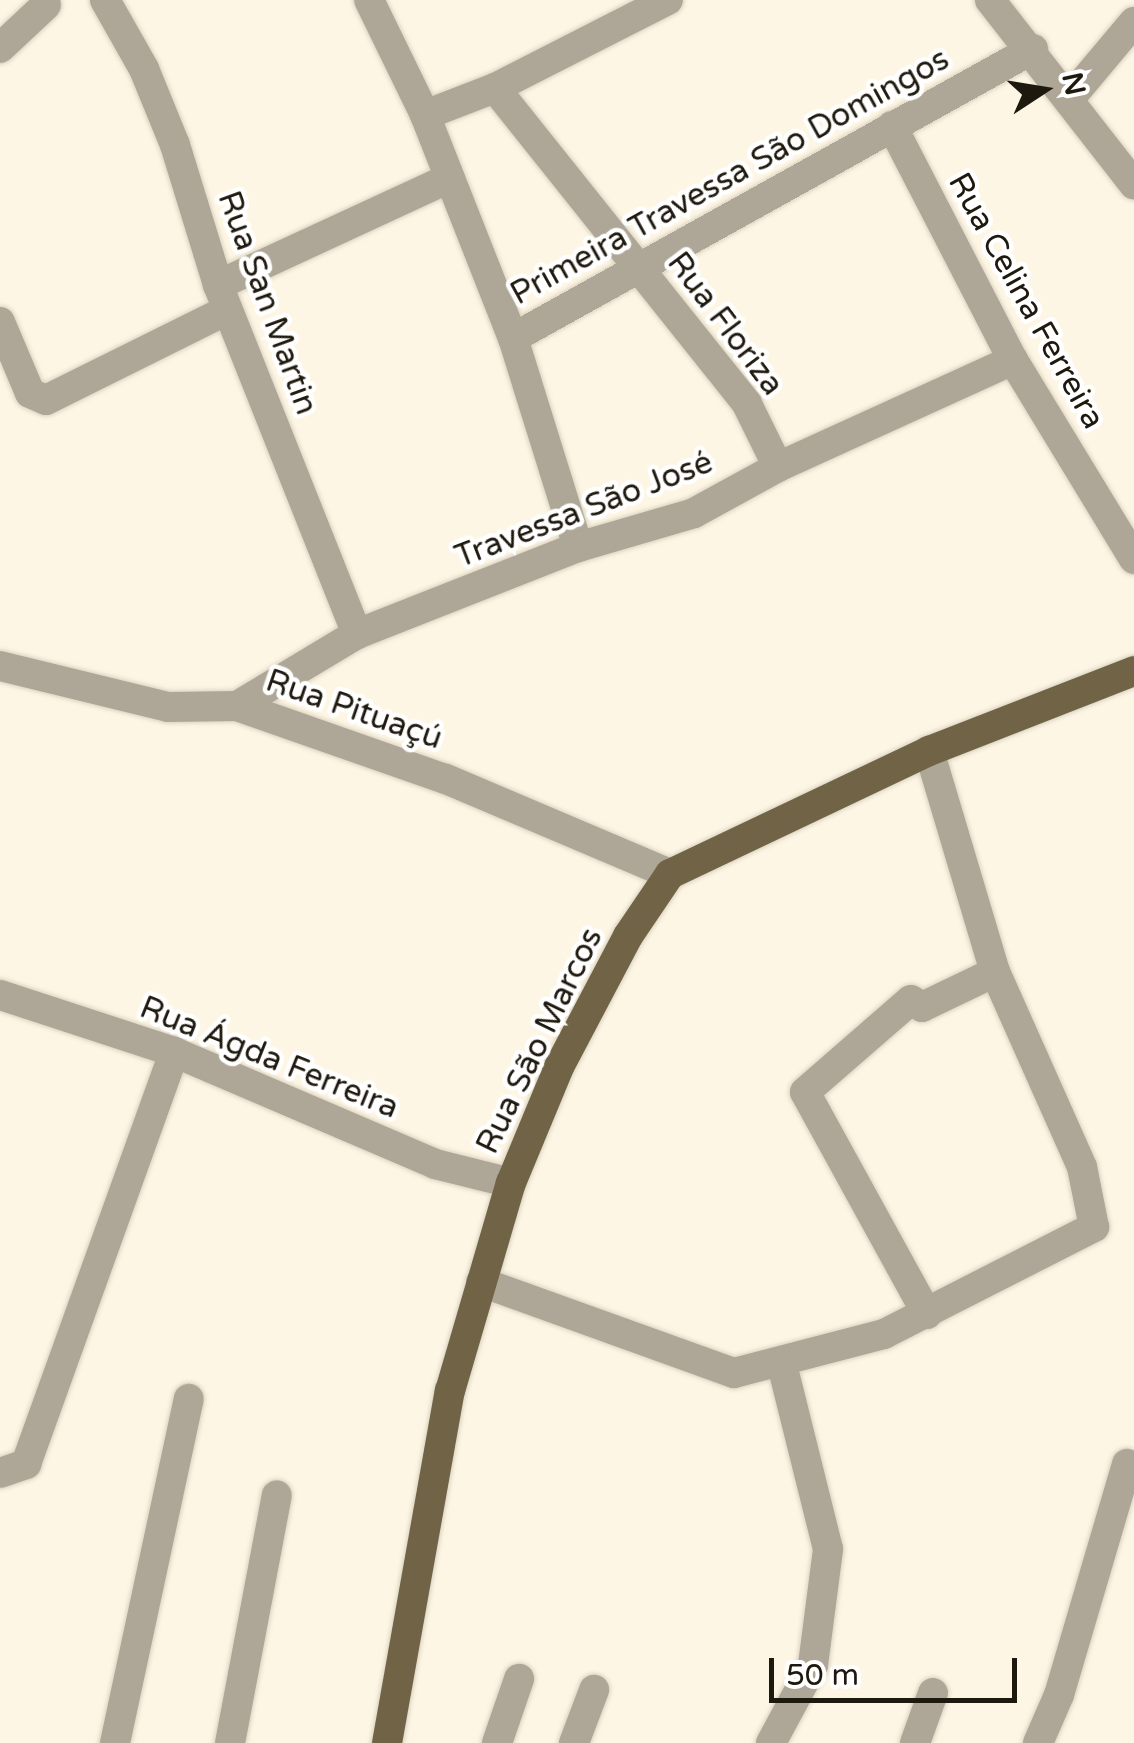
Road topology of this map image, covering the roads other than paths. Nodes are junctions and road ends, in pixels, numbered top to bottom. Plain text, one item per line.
1 (105, 0) edge
2 (369, 0) edge
3 (668, 0) edge
4 (990, 0) edge
5 (46, 6) dead end
6 (1134, 22) edge
7 (0, 48) edge
8 (1033, 49) junction
9 (495, 88) junction
10 (1070, 97) junction
11 (425, 115) junction
12 (892, 126) junction
13 (450, 178) junction
14 (1134, 184) edge
15 (638, 268) junction
16 (223, 298) junction
17 (0, 322) edge
18 (513, 338) junction
19 (1013, 360) junction
20 (778, 466) junction
21 (578, 547) junction
22 (1134, 559) edge
23 (357, 634) junction
24 (0, 666) edge
25 (1134, 671) edge
26 (237, 706) junction
27 (929, 751) junction
28 (670, 874) junction
29 (995, 972) junction
30 (0, 994) edge
31 (174, 1052) junction
32 (512, 1183) junction
33 (481, 1282) junction
34 (928, 1314) junction
35 (782, 1365) junction
36 (189, 1399) dead end
37 (1126, 1464) dead end
38 (3, 1473) edge
39 (277, 1495) dead end
40 (519, 1680) dead end
41 (594, 1690) dead end
42 (933, 1693) dead end
43 (115, 1743) edge
44 (230, 1743) edge
45 (387, 1743) edge
46 (497, 1743) edge
47 (574, 1743) edge
48 (771, 1743) edge
49 (915, 1743) edge
50 (1038, 1743) edge

1 - 16 street, Rua San Martin
2 - 11 street
3 - 9 street
4 - 8 street
5 - 7 street
6 - 10 street
8 - 10 street
8 - 12 street, Primeira Travessa São Domingos
9 - 11 street
9 - 15 street, Rua Floriza
10 - 14 street
11 - 13 street
12 - 15 street, Primeira Travessa São Domingos
12 - 19 street, Rua Celina Ferreira
13 - 16 street
13 - 18 street
15 - 18 street, Primeira Travessa São Domingos
15 - 20 street, Rua Floriza
16 - 17 street
16 - 23 street, Rua San Martin
18 - 21 street
19 - 20 street, Travessa São José
19 - 22 street, Rua Celina Ferreira
20 - 21 street, Travessa São José
21 - 23 street, Travessa São José
23 - 26 street, Travessa São José
24 - 26 street, Rua Pituaçú
25 - 27 main road
26 - 28 street, Rua Pituaçú
27 - 28 main road
27 - 29 street
28 - 32 main road, Rua São Marcos
29 - 34 street
29 - 34 street
30 - 31 street, Rua Ágda Ferreira
31 - 32 street, Rua Ágda Ferreira
31 - 38 street
32 - 33 main road, Rua São Marcos
33 - 35 street
33 - 45 main road, Rua São Marcos
34 - 35 street
35 - 48 street
36 - 43 street
37 - 50 street
39 - 44 street
40 - 46 street
41 - 47 street
42 - 49 street

